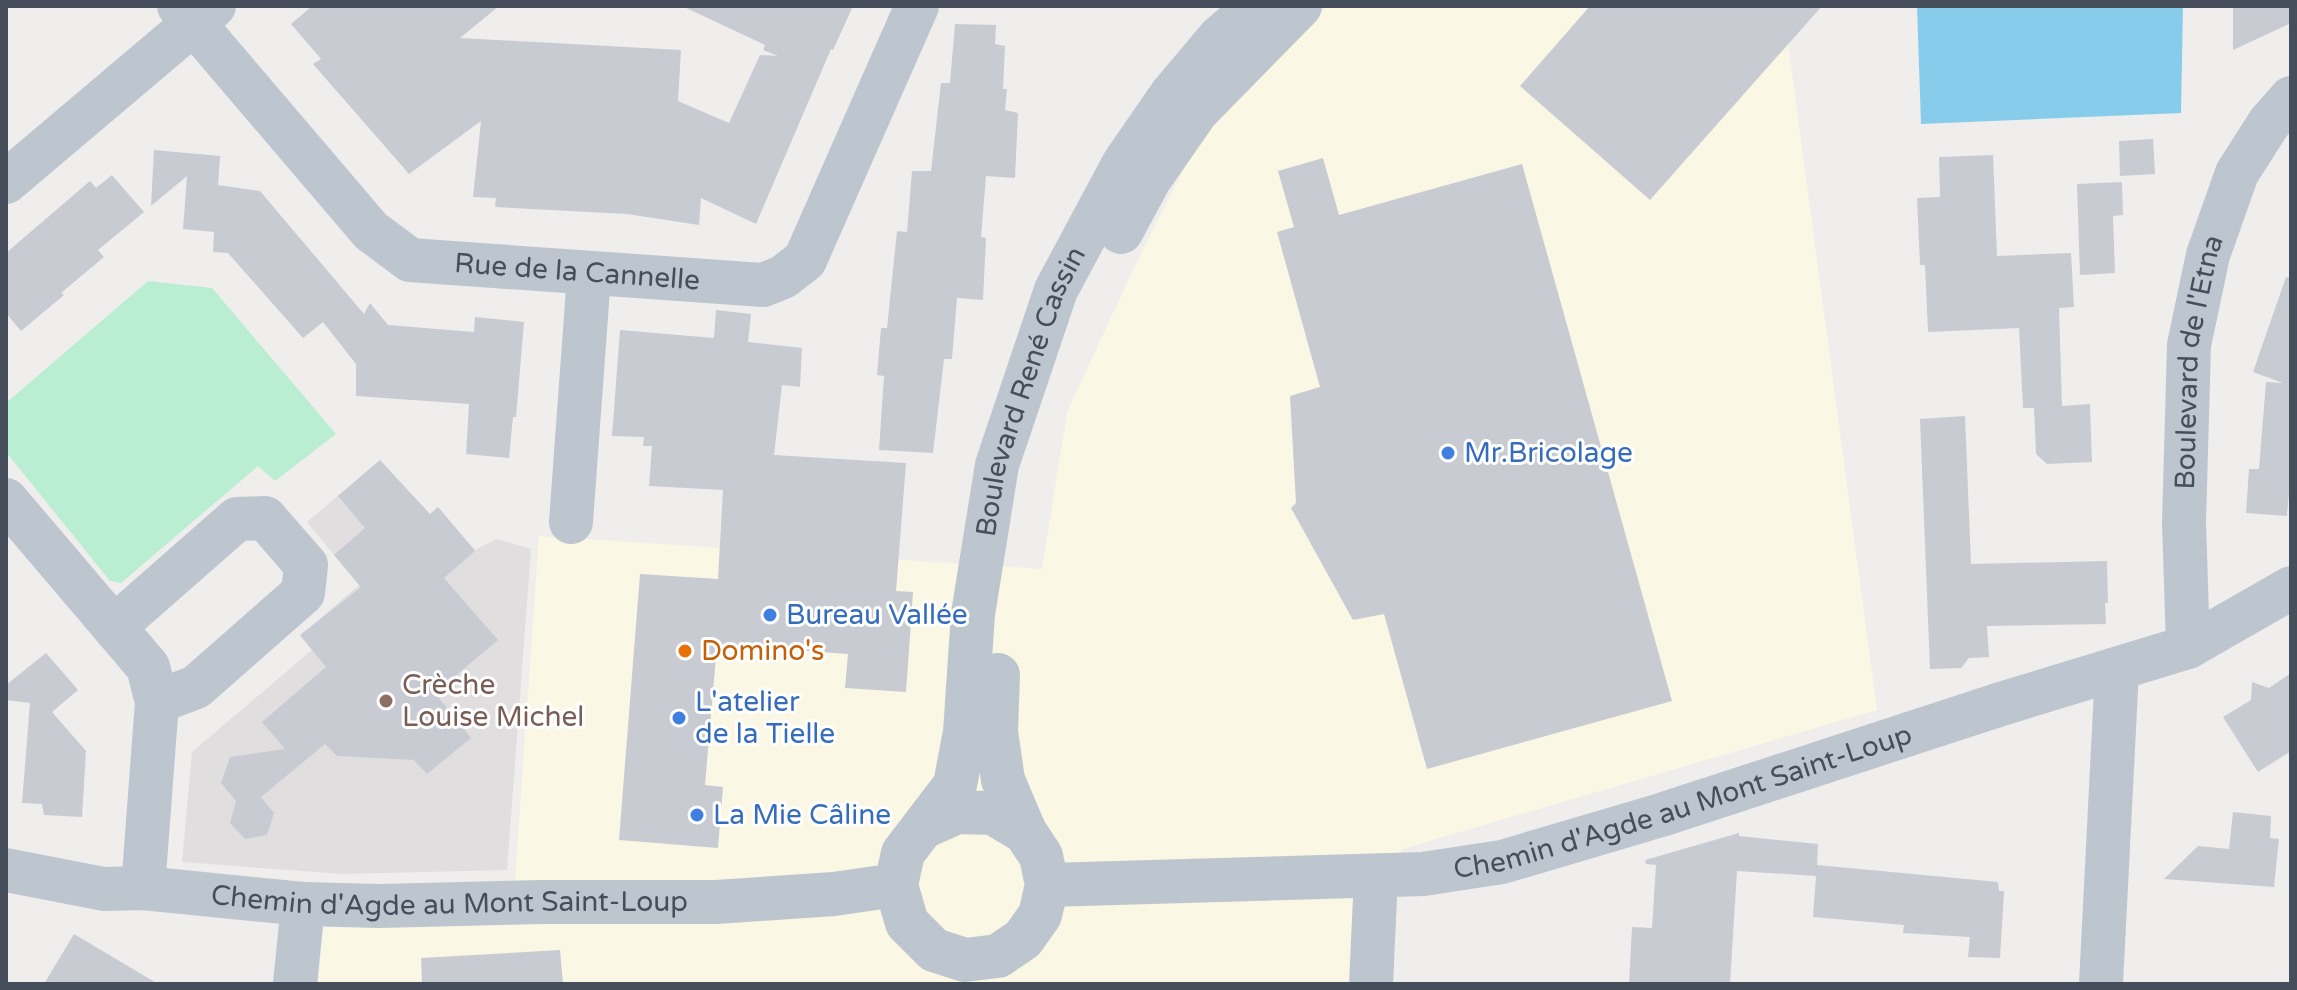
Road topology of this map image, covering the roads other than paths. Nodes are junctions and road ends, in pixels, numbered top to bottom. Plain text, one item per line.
1 (917, 6) edge
2 (1256, 6) edge
3 (1300, 6) edge
4 (196, 12) edge
5 (2291, 98) edge
6 (6, 182) edge
7 (589, 275) junction
8 (6, 500) edge
9 (571, 522) dead end
10 (2291, 588) edge
11 (114, 627) junction
12 (2188, 647) junction
13 (2117, 670) junction
14 (157, 702) junction
15 (923, 827) junction
16 (1025, 832) junction
17 (6, 870) edge
18 (1376, 876) junction
19 (896, 885) junction
20 (1047, 885) junction
21 (143, 888) junction
22 (303, 904) junction
23 (940, 967) edge
24 (990, 970) edge
25 (295, 984) edge
26 (1371, 984) edge
27 (2101, 984) edge

1 - 7 street, Rue de la Cannelle
2 - 15 street, Boulevard René Cassin
3 - 16 street, Boulevard René Cassin
4 - 6 street
4 - 7 street, Rue de la Cannelle
5 - 12 street, Boulevard de l'Etna
7 - 9 street
8 - 11 street
10 - 12 street, Chemin d'Agde au Mont Saint-Loup
11 - 14 street
11 - 14 street
12 - 13 street, Chemin d'Agde au Mont Saint-Loup
13 - 18 street, Chemin d'Agde au Mont Saint-Loup
13 - 27 street
14 - 21 street
15 - 16 street
15 - 19 street
16 - 20 street
17 - 21 street, Chemin d'Agde au Mont Saint-Loup
18 - 20 street, Chemin d'Agde au Mont Saint-Loup
18 - 26 street
19 - 22 street, Chemin d'Agde au Mont Saint-Loup
19 - 23 street
20 - 24 street
21 - 22 street, Chemin d'Agde au Mont Saint-Loup
22 - 25 street
23 - 24 street

